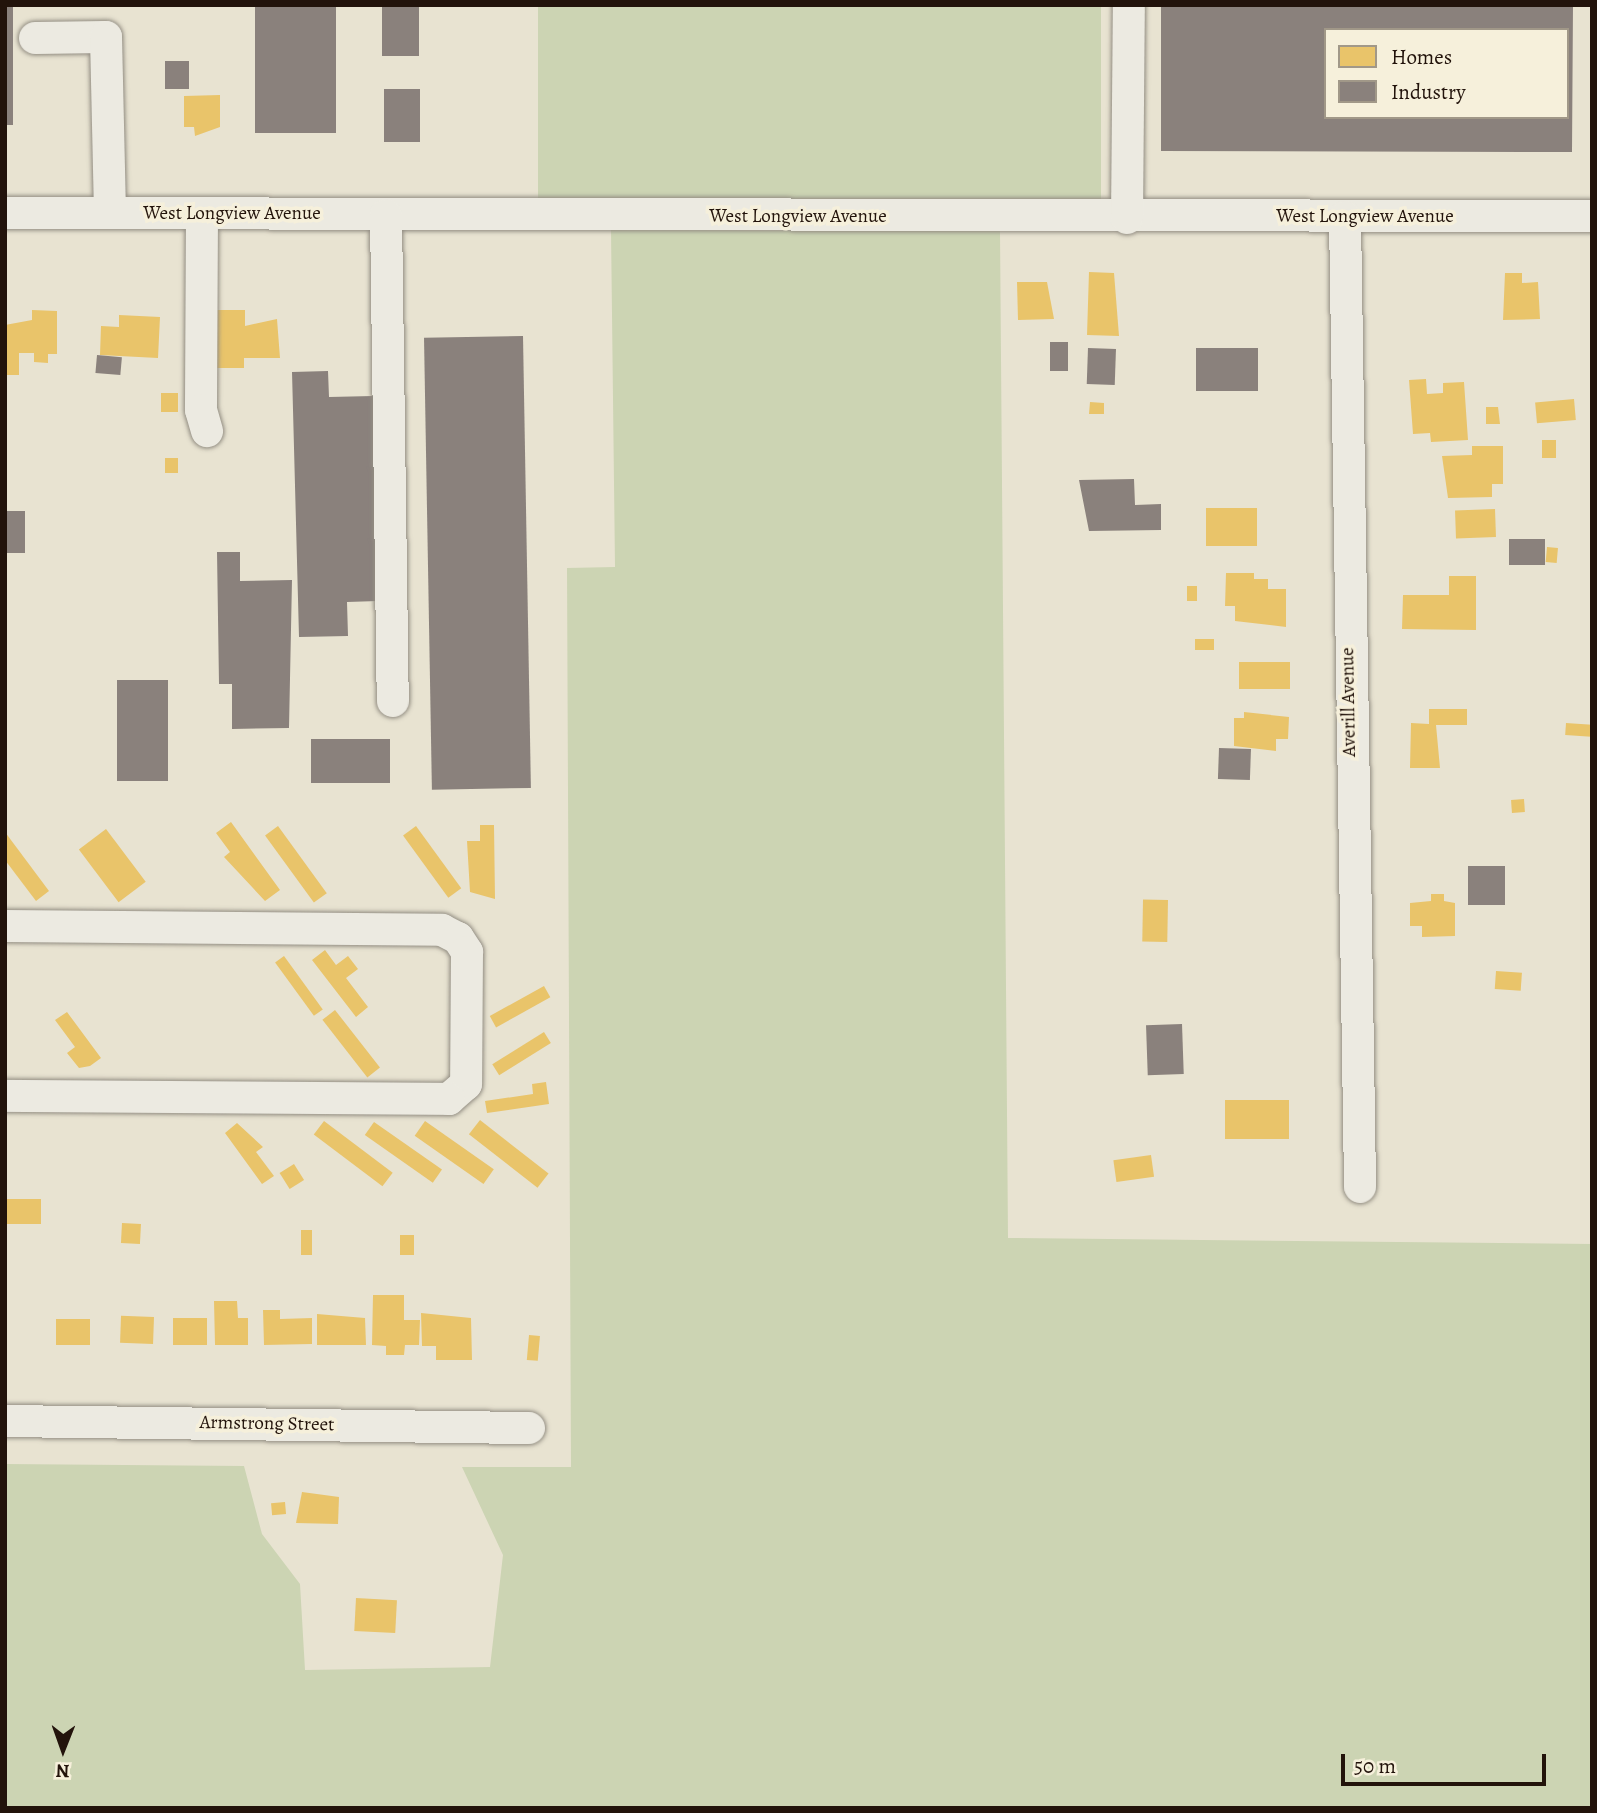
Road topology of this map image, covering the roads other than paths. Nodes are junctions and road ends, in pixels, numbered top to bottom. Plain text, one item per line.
1 (1129, 5) edge
2 (35, 38) dead end
3 (5, 213) edge
4 (110, 213) junction
5 (202, 214) junction
6 (386, 215) junction
7 (1592, 216) edge
8 (1345, 217) junction
9 (1127, 218) junction
10 (208, 431) dead end
11 (393, 701) dead end
12 (5, 926) edge
13 (5, 1096) edge
14 (1360, 1187) dead end
15 (5, 1421) edge
16 (529, 1428) dead end

1 - 9 street
2 - 4 street
3 - 4 street, West Longview Avenue
4 - 5 street, West Longview Avenue
5 - 6 street, West Longview Avenue
5 - 10 street
6 - 9 street, West Longview Avenue
6 - 11 street
7 - 8 street, West Longview Avenue
8 - 9 street, West Longview Avenue
8 - 14 street, Averill Avenue
12 - 13 street
15 - 16 street, Armstrong Street

